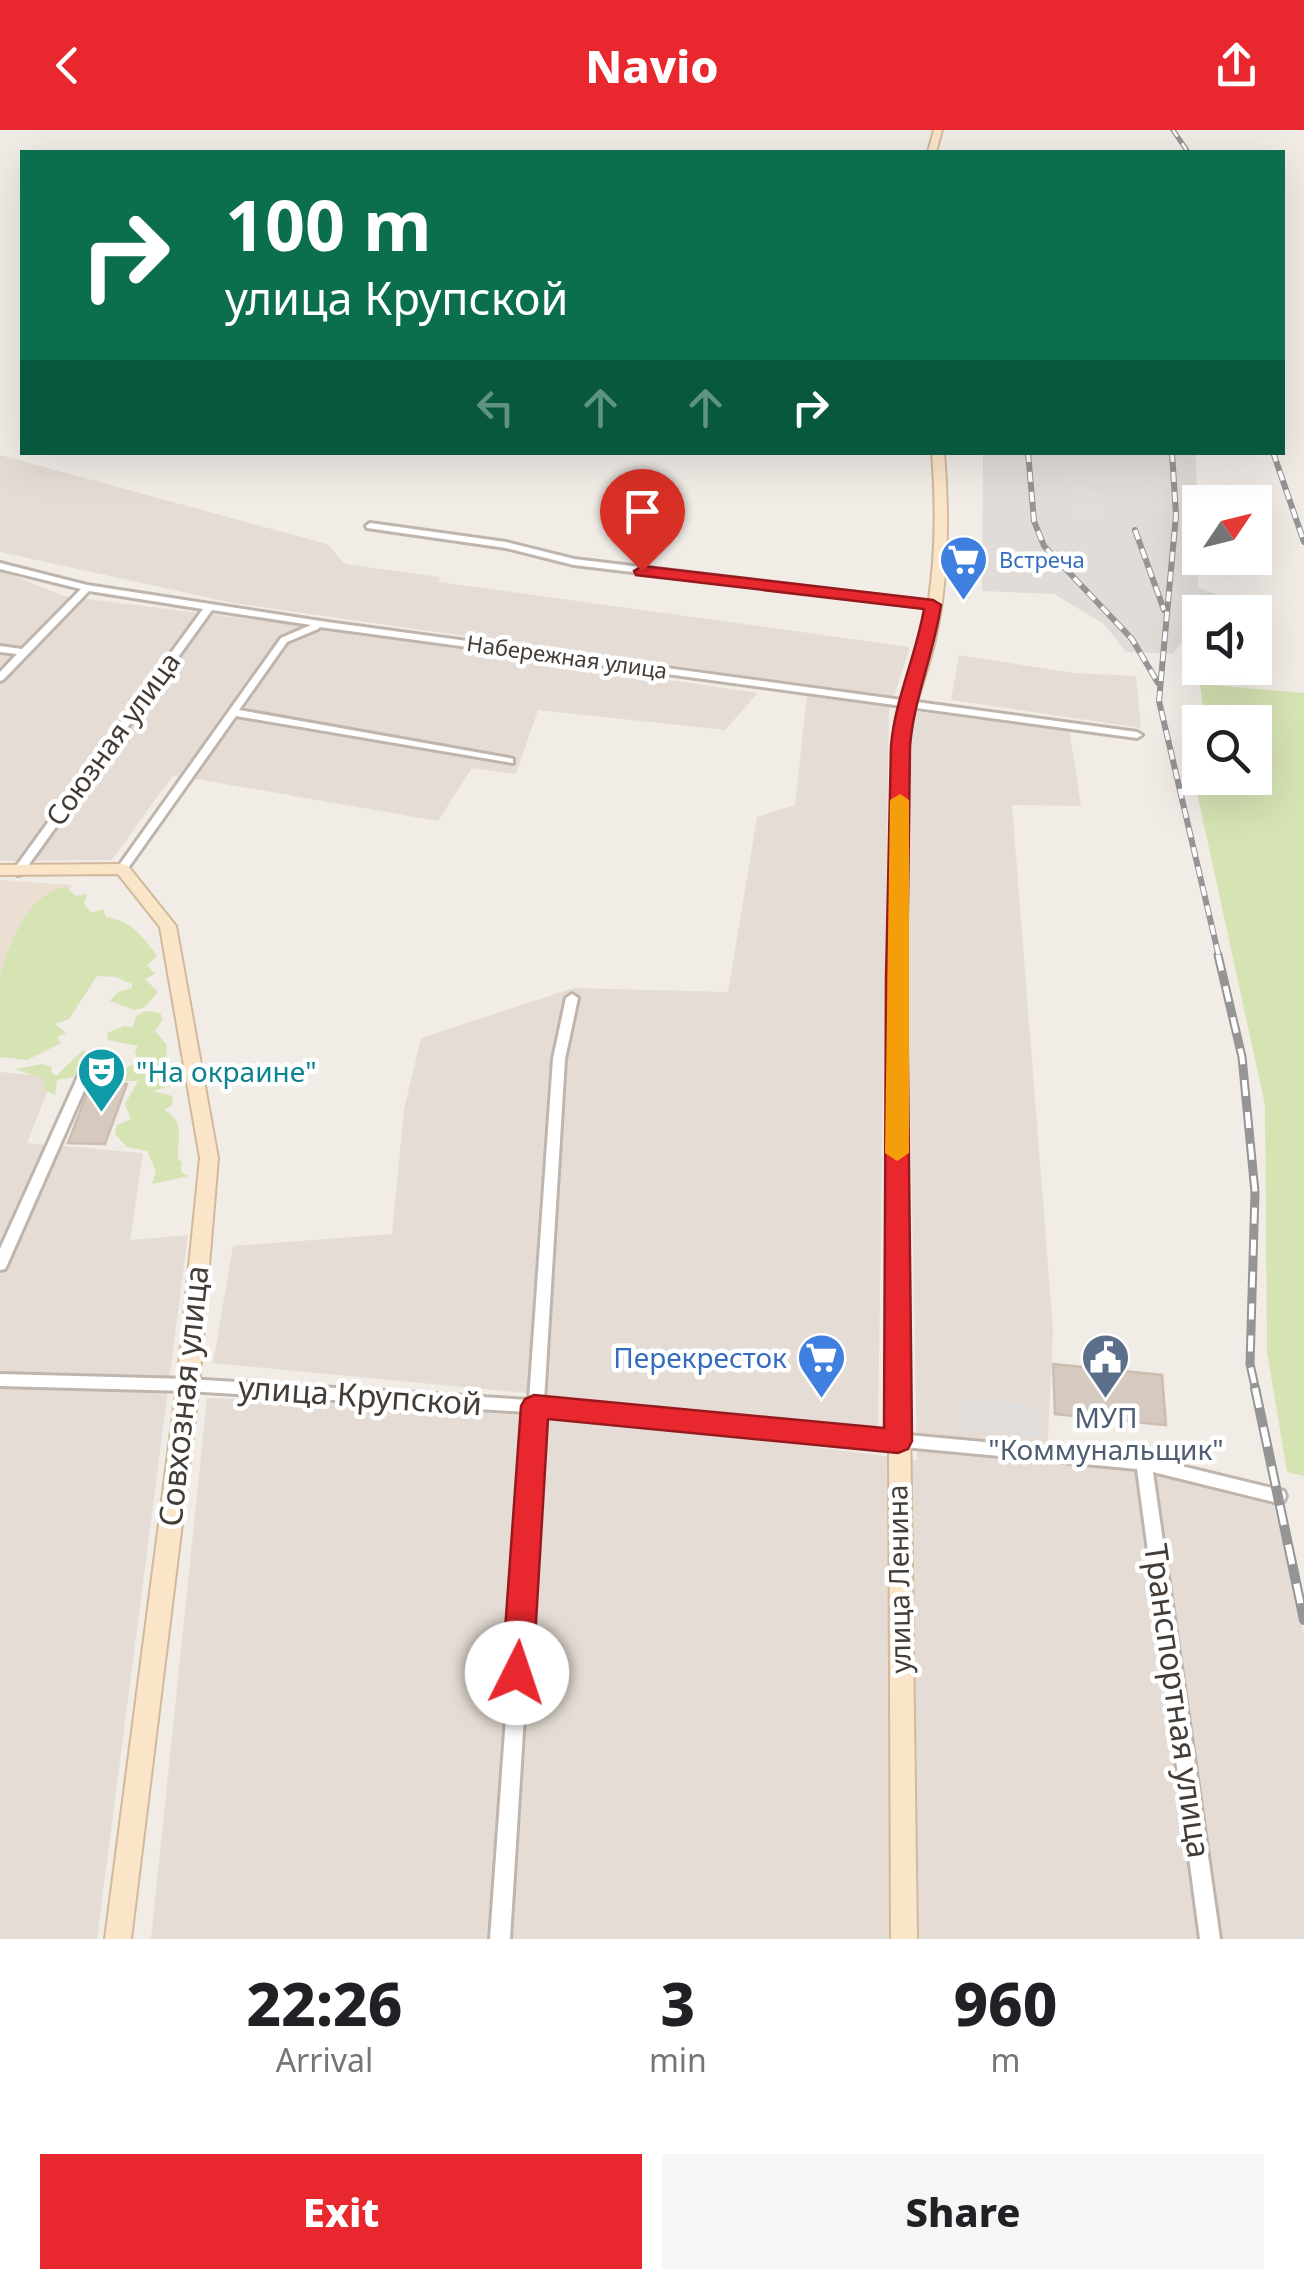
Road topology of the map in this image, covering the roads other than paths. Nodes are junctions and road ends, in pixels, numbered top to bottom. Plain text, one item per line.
1 (938, 455) edge
2 (370, 526) dead end
3 (0, 566) edge
4 (87, 588) junction
5 (933, 605) junction
6 (209, 607) junction
7 (328, 626) junction
8 (0, 649) edge
9 (22, 652) junction
10 (0, 678) edge
11 (908, 704) junction
12 (234, 712) junction
13 (1137, 735) dead end
14 (509, 762) dead end
15 (122, 869) junction
16 (9, 871) edge
17 (572, 998) dead end
18 (92, 1061) dead end
19 (0, 1265) edge
20 (0, 1380) edge
21 (188, 1385) junction
22 (534, 1406) junction
23 (898, 1441) junction
24 (1144, 1463) junction
25 (1278, 1496) dead end
26 (118, 1939) edge
27 (500, 1939) edge
28 (904, 1939) edge
29 (1210, 1939) edge

1 - 5 main road, улица Ленина
2 - 5 street
3 - 4 street, Набережная улица
4 - 6 street, Набережная улица
4 - 9 street
5 - 11 main road, улица Ленина
6 - 7 street, Набережная улица
6 - 16 street, Союзная улица
7 - 11 street, Набережная улица
7 - 12 street
8 - 9 street
9 - 10 street
11 - 13 street, Набережная улица
11 - 23 main road, улица Ленина
12 - 14 street
12 - 15 street
15 - 16 main road
15 - 21 main road, Совхозная улица
17 - 22 street
18 - 19 street
20 - 21 street, улица Крупской
21 - 22 street, улица Крупской
21 - 26 main road, Совхозная улица
22 - 23 street, улица Крупской
22 - 27 street
23 - 24 street, улица Крупской
23 - 28 main road, улица Ленина
24 - 25 street, улица Крупской
24 - 29 street, Транспортная улица

